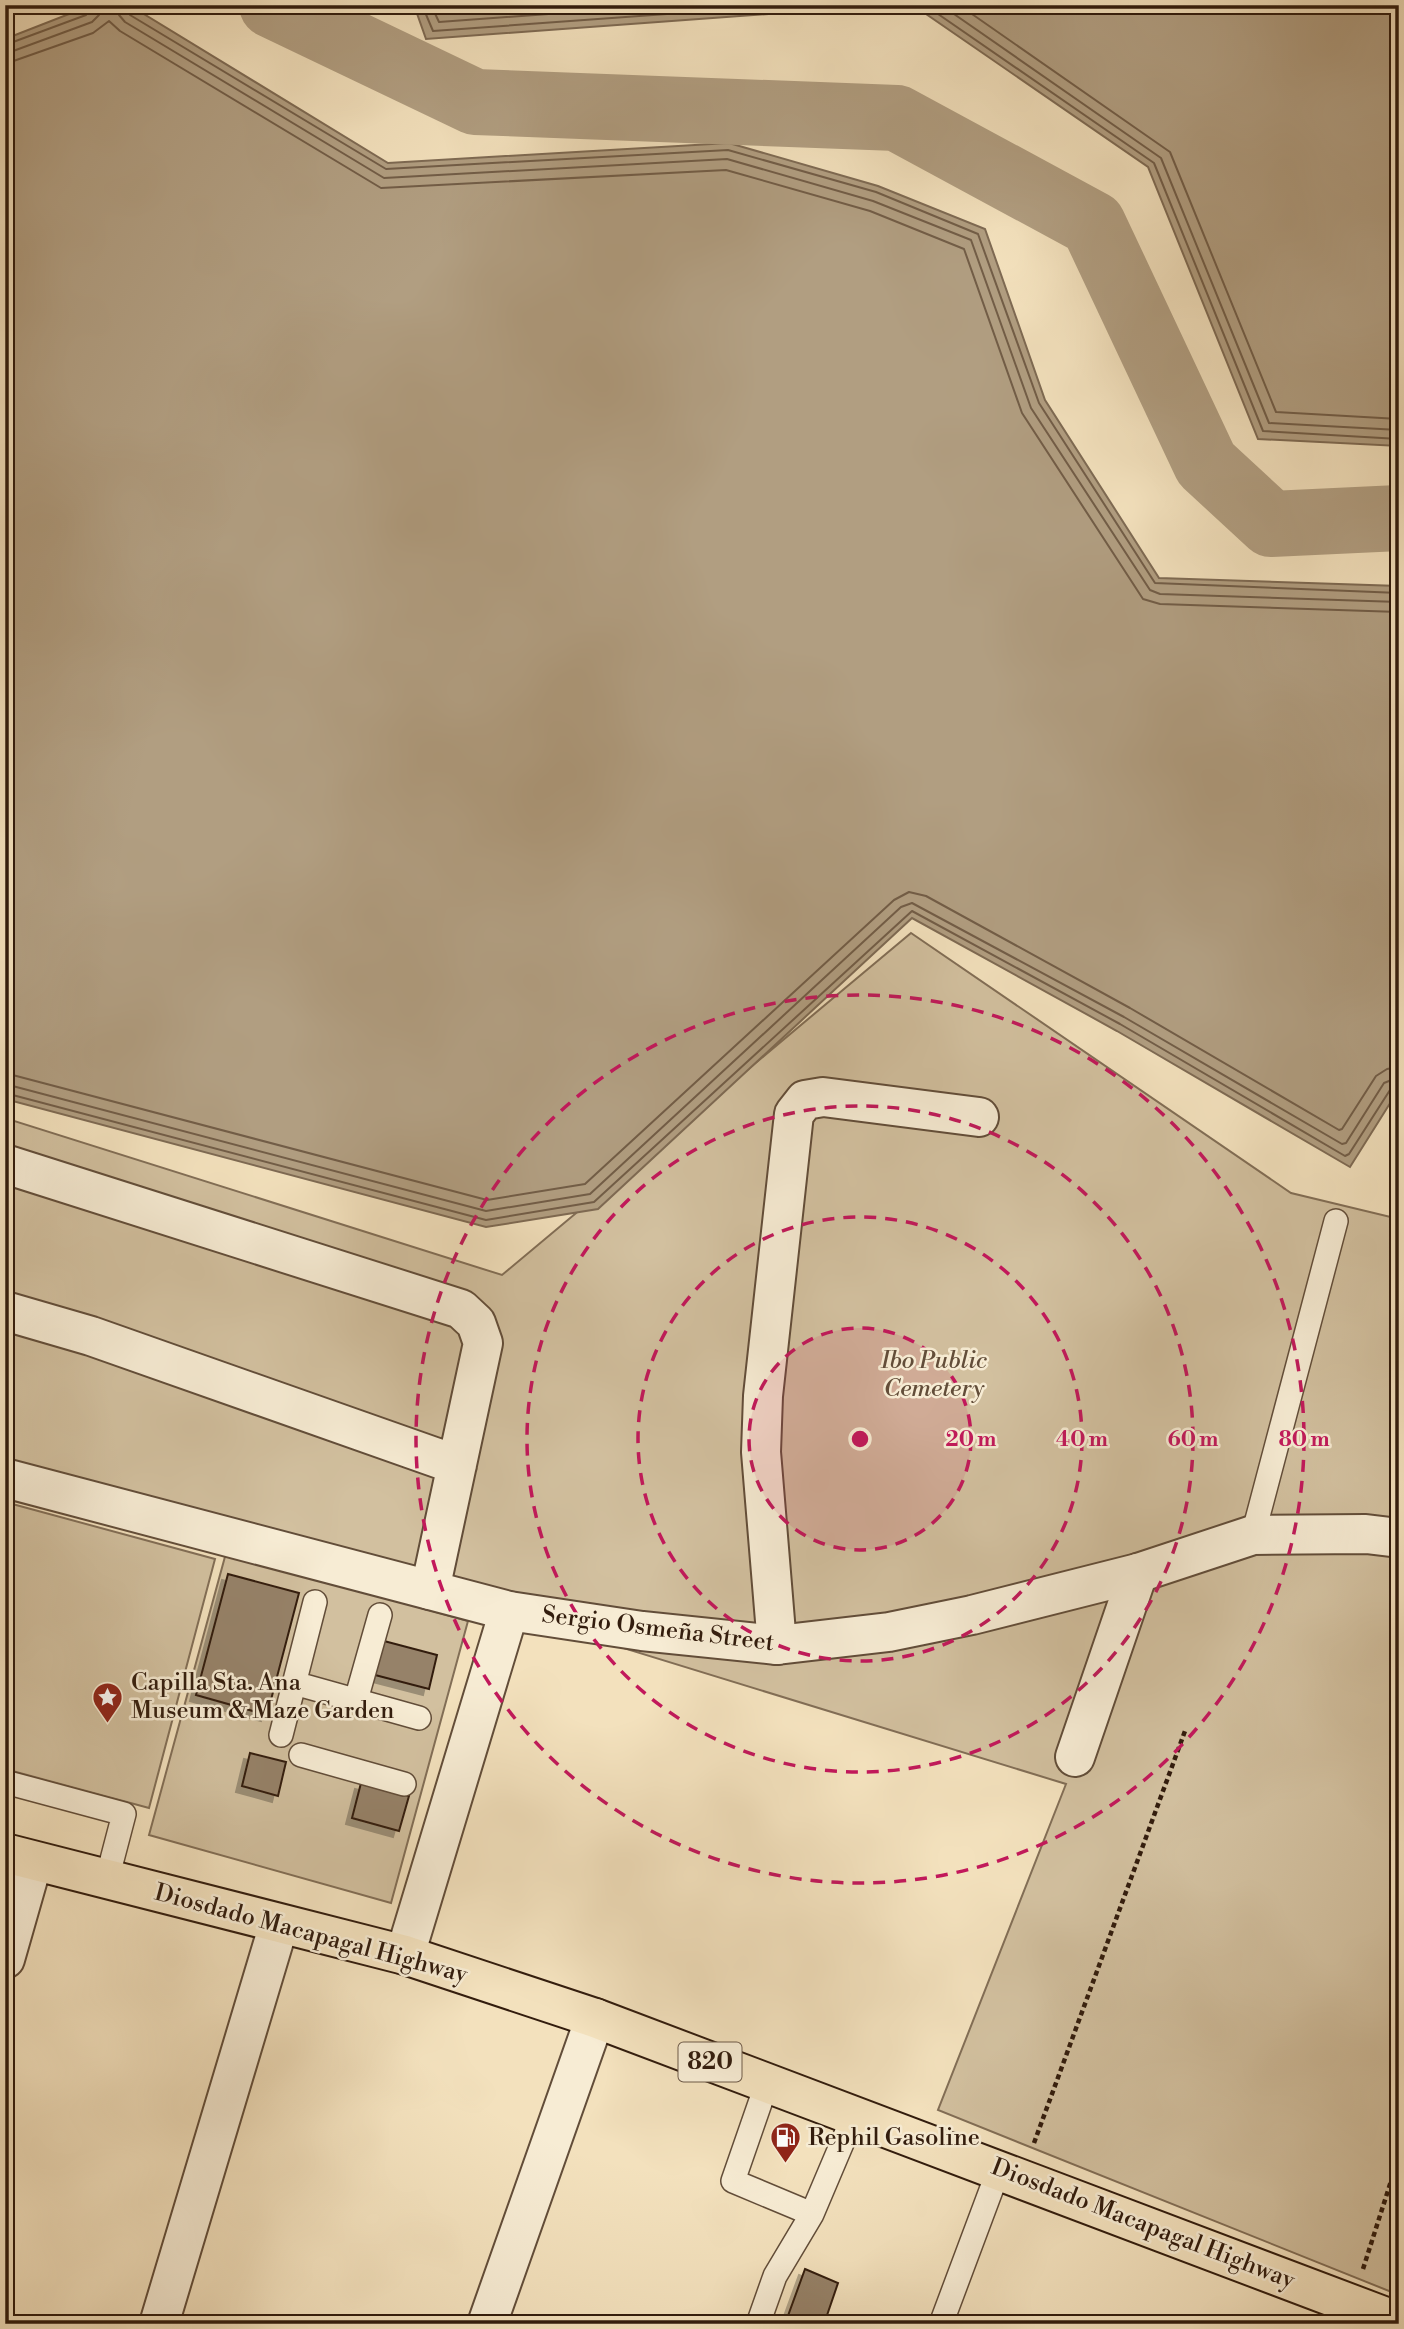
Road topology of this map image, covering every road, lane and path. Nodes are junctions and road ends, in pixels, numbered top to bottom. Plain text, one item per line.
1 (979, 1117) dead end
2 (5, 1164) edge
3 (1336, 1221) dead end
4 (5, 1311) edge
5 (457, 1465) junction
6 (5, 1478) edge
7 (1253, 1535) junction
8 (1399, 1538) edge
9 (1138, 1573) junction
10 (430, 1590) junction
11 (315, 1602) dead end
12 (509, 1611) junction
13 (380, 1615) dead end
14 (777, 1645) junction
15 (294, 1683) junction
16 (356, 1700) junction
17 (419, 1718) dead end
18 (1185, 1731) dead end
19 (281, 1735) dead end
20 (301, 1755) dead end
21 (1075, 1756) dead end
22 (5, 1783) edge
23 (404, 1784) dead end
24 (19, 1857) edge
25 (107, 1880) junction
26 (279, 1924) junction
27 (405, 1955) junction
28 (5, 1959) edge
29 (595, 2018) junction
30 (767, 2083) junction
31 (854, 2115) junction
32 (1035, 2138) dead end
33 (1399, 2156) edge
34 (999, 2169) junction
35 (812, 2214) junction
36 (1363, 2270) dead end
37 (1399, 2322) edge
38 (159, 2324) edge
39 (488, 2324) edge
40 (758, 2324) edge
41 (941, 2324) edge

1 - 14 street
2 - 5 street
3 - 7 lane
4 - 5 street
5 - 10 street
6 - 10 street, Sergio Osmeña Street
7 - 8 street, Sergio Osmeña Street
7 - 9 street, Sergio Osmeña Street
9 - 14 street, Sergio Osmeña Street
9 - 21 street
10 - 12 street, Sergio Osmeña Street
11 - 15 lane
12 - 14 street, Sergio Osmeña Street
12 - 27 street
13 - 16 lane
15 - 16 lane
15 - 19 lane
16 - 17 lane
18 - 32 path
20 - 23 lane
22 - 25 lane
24 - 25 highway, Diosdado Macapagal Highway / 820
24 - 28 street
25 - 26 highway, Diosdado Macapagal Highway / 820
26 - 27 highway, Diosdado Macapagal Highway / 820
26 - 38 street
27 - 29 highway, Diosdado Macapagal Highway / 820
29 - 30 highway, Diosdado Macapagal Highway / 820
29 - 39 street
30 - 31 highway, Diosdado Macapagal Highway / 820
30 - 35 lane
31 - 34 highway, Diosdado Macapagal Highway / 820
31 - 35 lane
33 - 36 path
34 - 37 highway, Diosdado Macapagal Highway / 820
34 - 41 lane
35 - 40 lane

